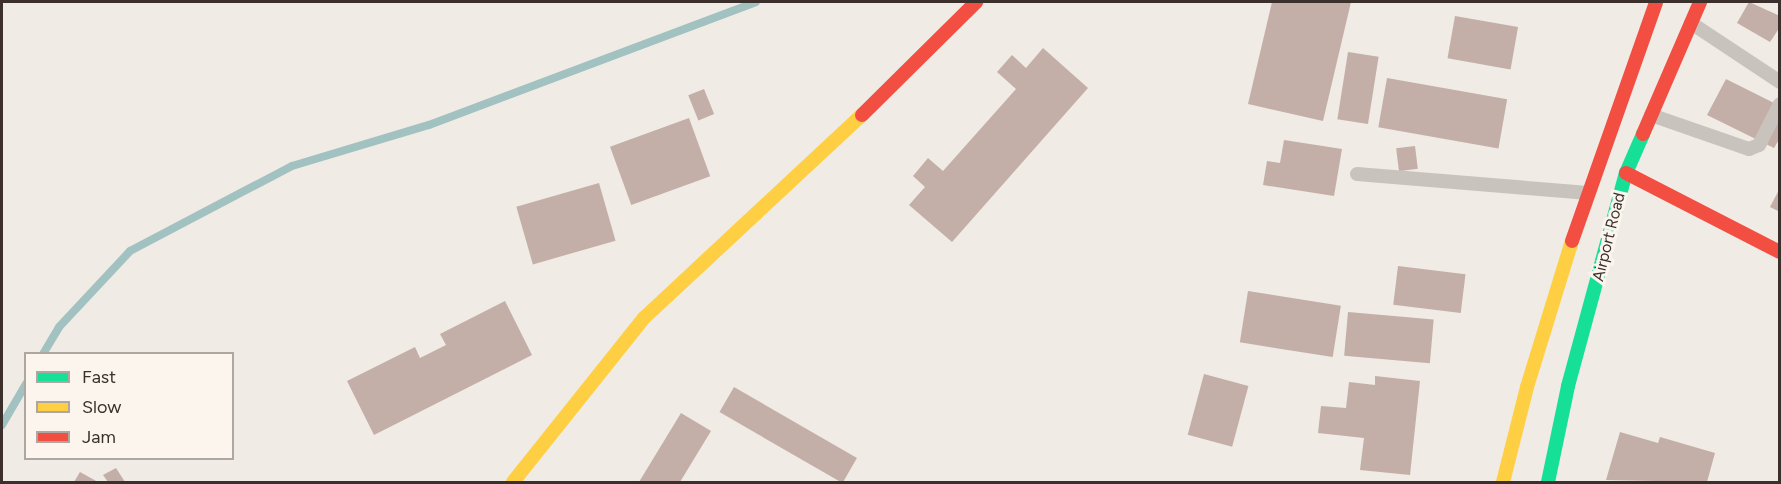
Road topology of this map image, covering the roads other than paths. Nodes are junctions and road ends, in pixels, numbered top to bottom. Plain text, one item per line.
1 (976, 2) edge
2 (1656, 2) edge
3 (1700, 2) edge
4 (1691, 23) junction
5 (1779, 82) edge
6 (1779, 104) edge
7 (1651, 115) junction
8 (1626, 173) junction
9 (1357, 174) dead end
10 (1590, 194) junction
11 (1779, 252) edge
12 (513, 483) edge
13 (1503, 483) edge
14 (1548, 483) edge

1 - 12 main road
2 - 10 main road, Airport Road
3 - 4 main road, Airport Road
4 - 5 lane
4 - 7 main road, Airport Road
6 - 7 lane
7 - 8 main road, Airport Road
8 - 11 main road
8 - 14 main road, Airport Road
9 - 10 lane
10 - 13 main road, Airport Road

